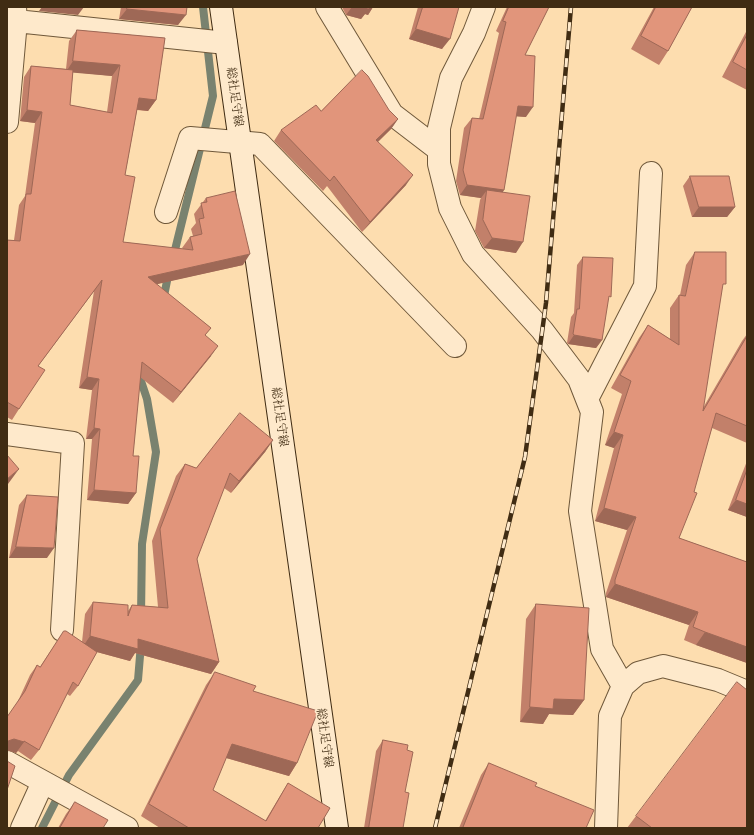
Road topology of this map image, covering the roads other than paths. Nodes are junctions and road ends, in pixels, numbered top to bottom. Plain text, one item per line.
1 (221, 7) edge
2 (327, 7) edge
3 (484, 7) edge
4 (16, 14) edge
5 (226, 43) junction
6 (7, 122) edge
7 (241, 143) junction
8 (439, 150) junction
9 (651, 173) dead end
10 (166, 212) dead end
11 (455, 346) dead end
12 (587, 399) junction
13 (7, 434) edge
14 (62, 630) dead end
15 (623, 686) junction
16 (746, 689) edge
17 (7, 762) edge
18 (43, 782) junction
19 (22, 828) edge
20 (127, 828) edge
21 (337, 828) edge
22 (606, 828) edge

1 - 5 street, 総社足守線
2 - 8 street
3 - 8 street
4 - 5 street
4 - 6 street
5 - 7 street, 総社足守線
7 - 10 street
7 - 11 street
7 - 21 street, 総社足守線
8 - 12 street
9 - 12 street
12 - 15 street
13 - 14 street
15 - 16 street
15 - 22 street
17 - 18 street
18 - 19 street
18 - 20 street

